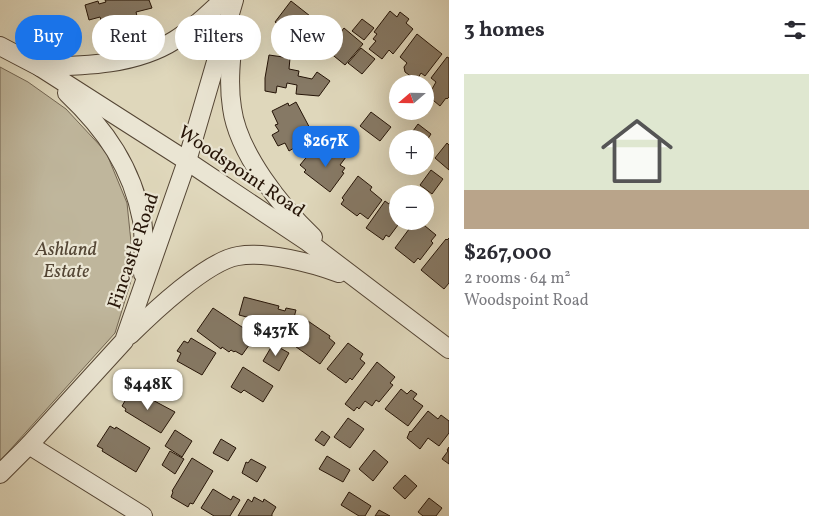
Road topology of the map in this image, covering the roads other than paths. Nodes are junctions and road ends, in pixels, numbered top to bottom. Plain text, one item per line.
1 (223, 0) edge
2 (236, 0) edge
3 (0, 46) edge
4 (40, 67) junction
5 (187, 162) junction
6 (354, 278) junction
7 (141, 297) junction
8 (124, 341) junction
9 (449, 349) edge
10 (29, 445) junction
11 (0, 474) edge
12 (143, 516) edge

1 - 4 street
2 - 5 street, Fincastle Road
2 - 6 street
3 - 4 street, Woodspoint Road
4 - 5 street, Woodspoint Road
4 - 7 street
5 - 6 street, Woodspoint Road
5 - 7 street, Fincastle Road
6 - 8 street
6 - 9 street, Woodspoint Road
7 - 8 street, Fincastle Road
8 - 10 street, Fincastle Road
10 - 11 street, Fincastle Road
10 - 12 street

